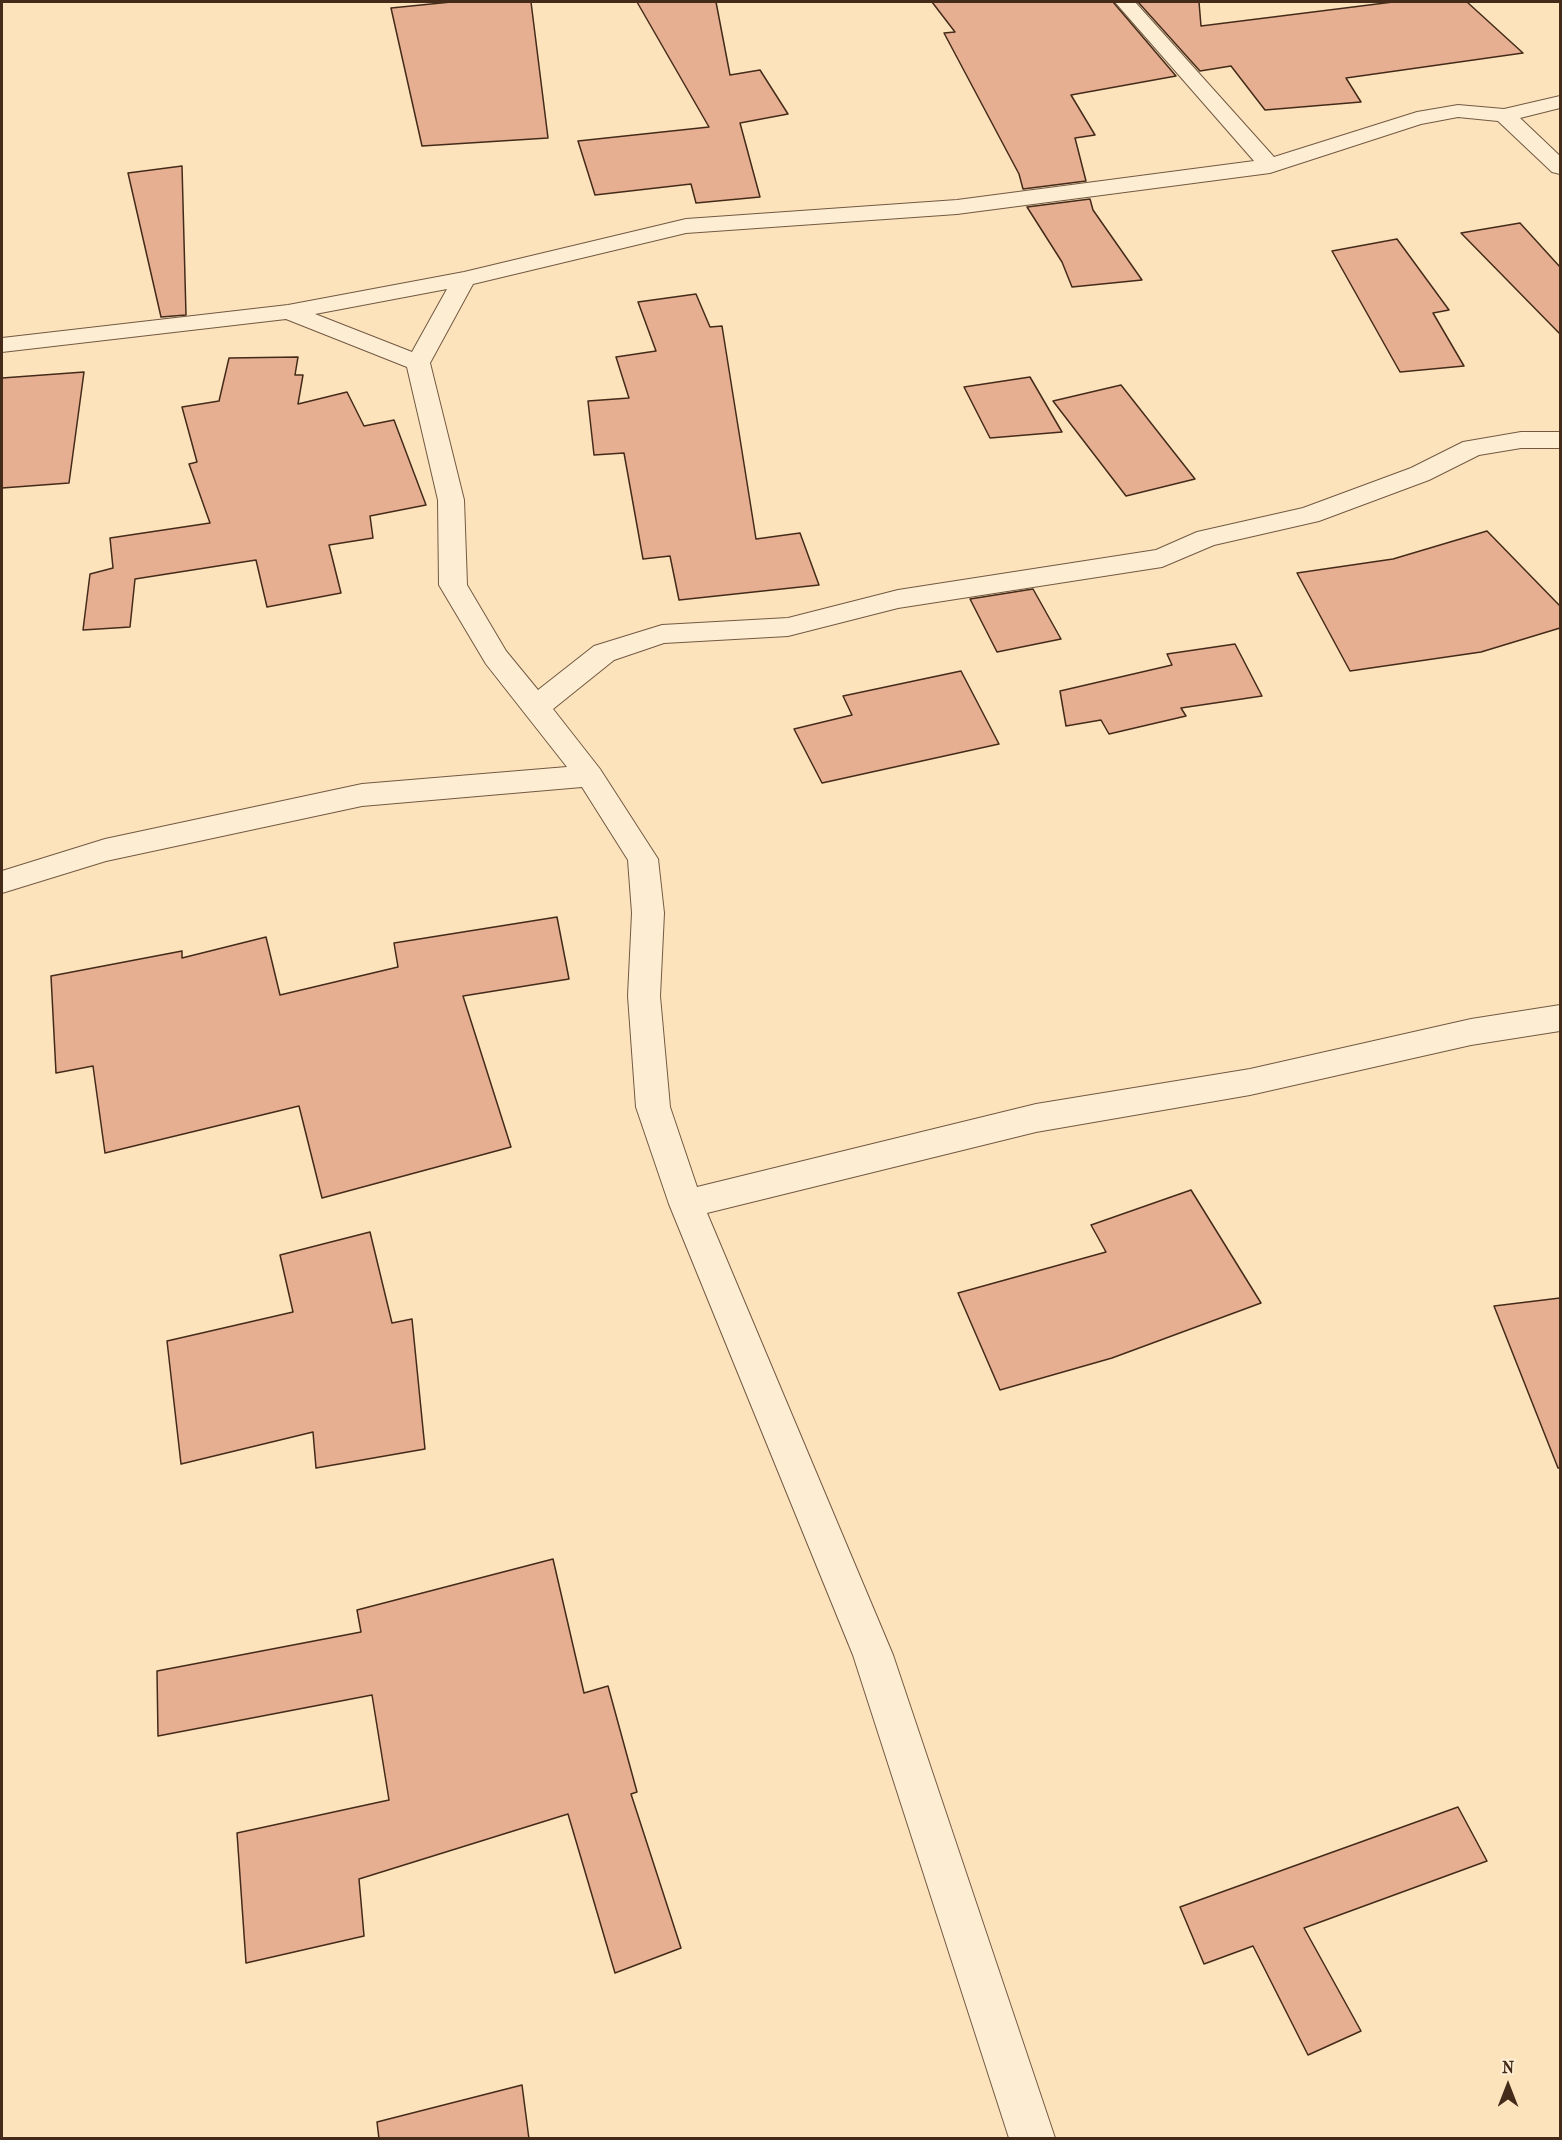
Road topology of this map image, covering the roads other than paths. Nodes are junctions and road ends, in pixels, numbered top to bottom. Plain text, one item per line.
1 (1125, 2) edge
2 (1560, 102) edge
3 (1504, 115) junction
4 (1270, 166) junction
5 (1560, 167) edge
6 (464, 279) junction
7 (288, 312) junction
8 (2, 345) edge
9 (418, 363) junction
10 (1560, 440) edge
11 (537, 706) junction
12 (590, 777) junction
13 (2, 882) edge
14 (1560, 1018) edge
15 (686, 1204) junction
16 (1032, 2139) edge

1 - 4 street
2 - 3 street
3 - 4 street
3 - 5 street
4 - 6 street
6 - 7 street
6 - 9 street
7 - 8 street
7 - 9 street
9 - 11 street
10 - 11 street
11 - 12 street
12 - 13 street
12 - 15 street
14 - 15 street
15 - 16 street

